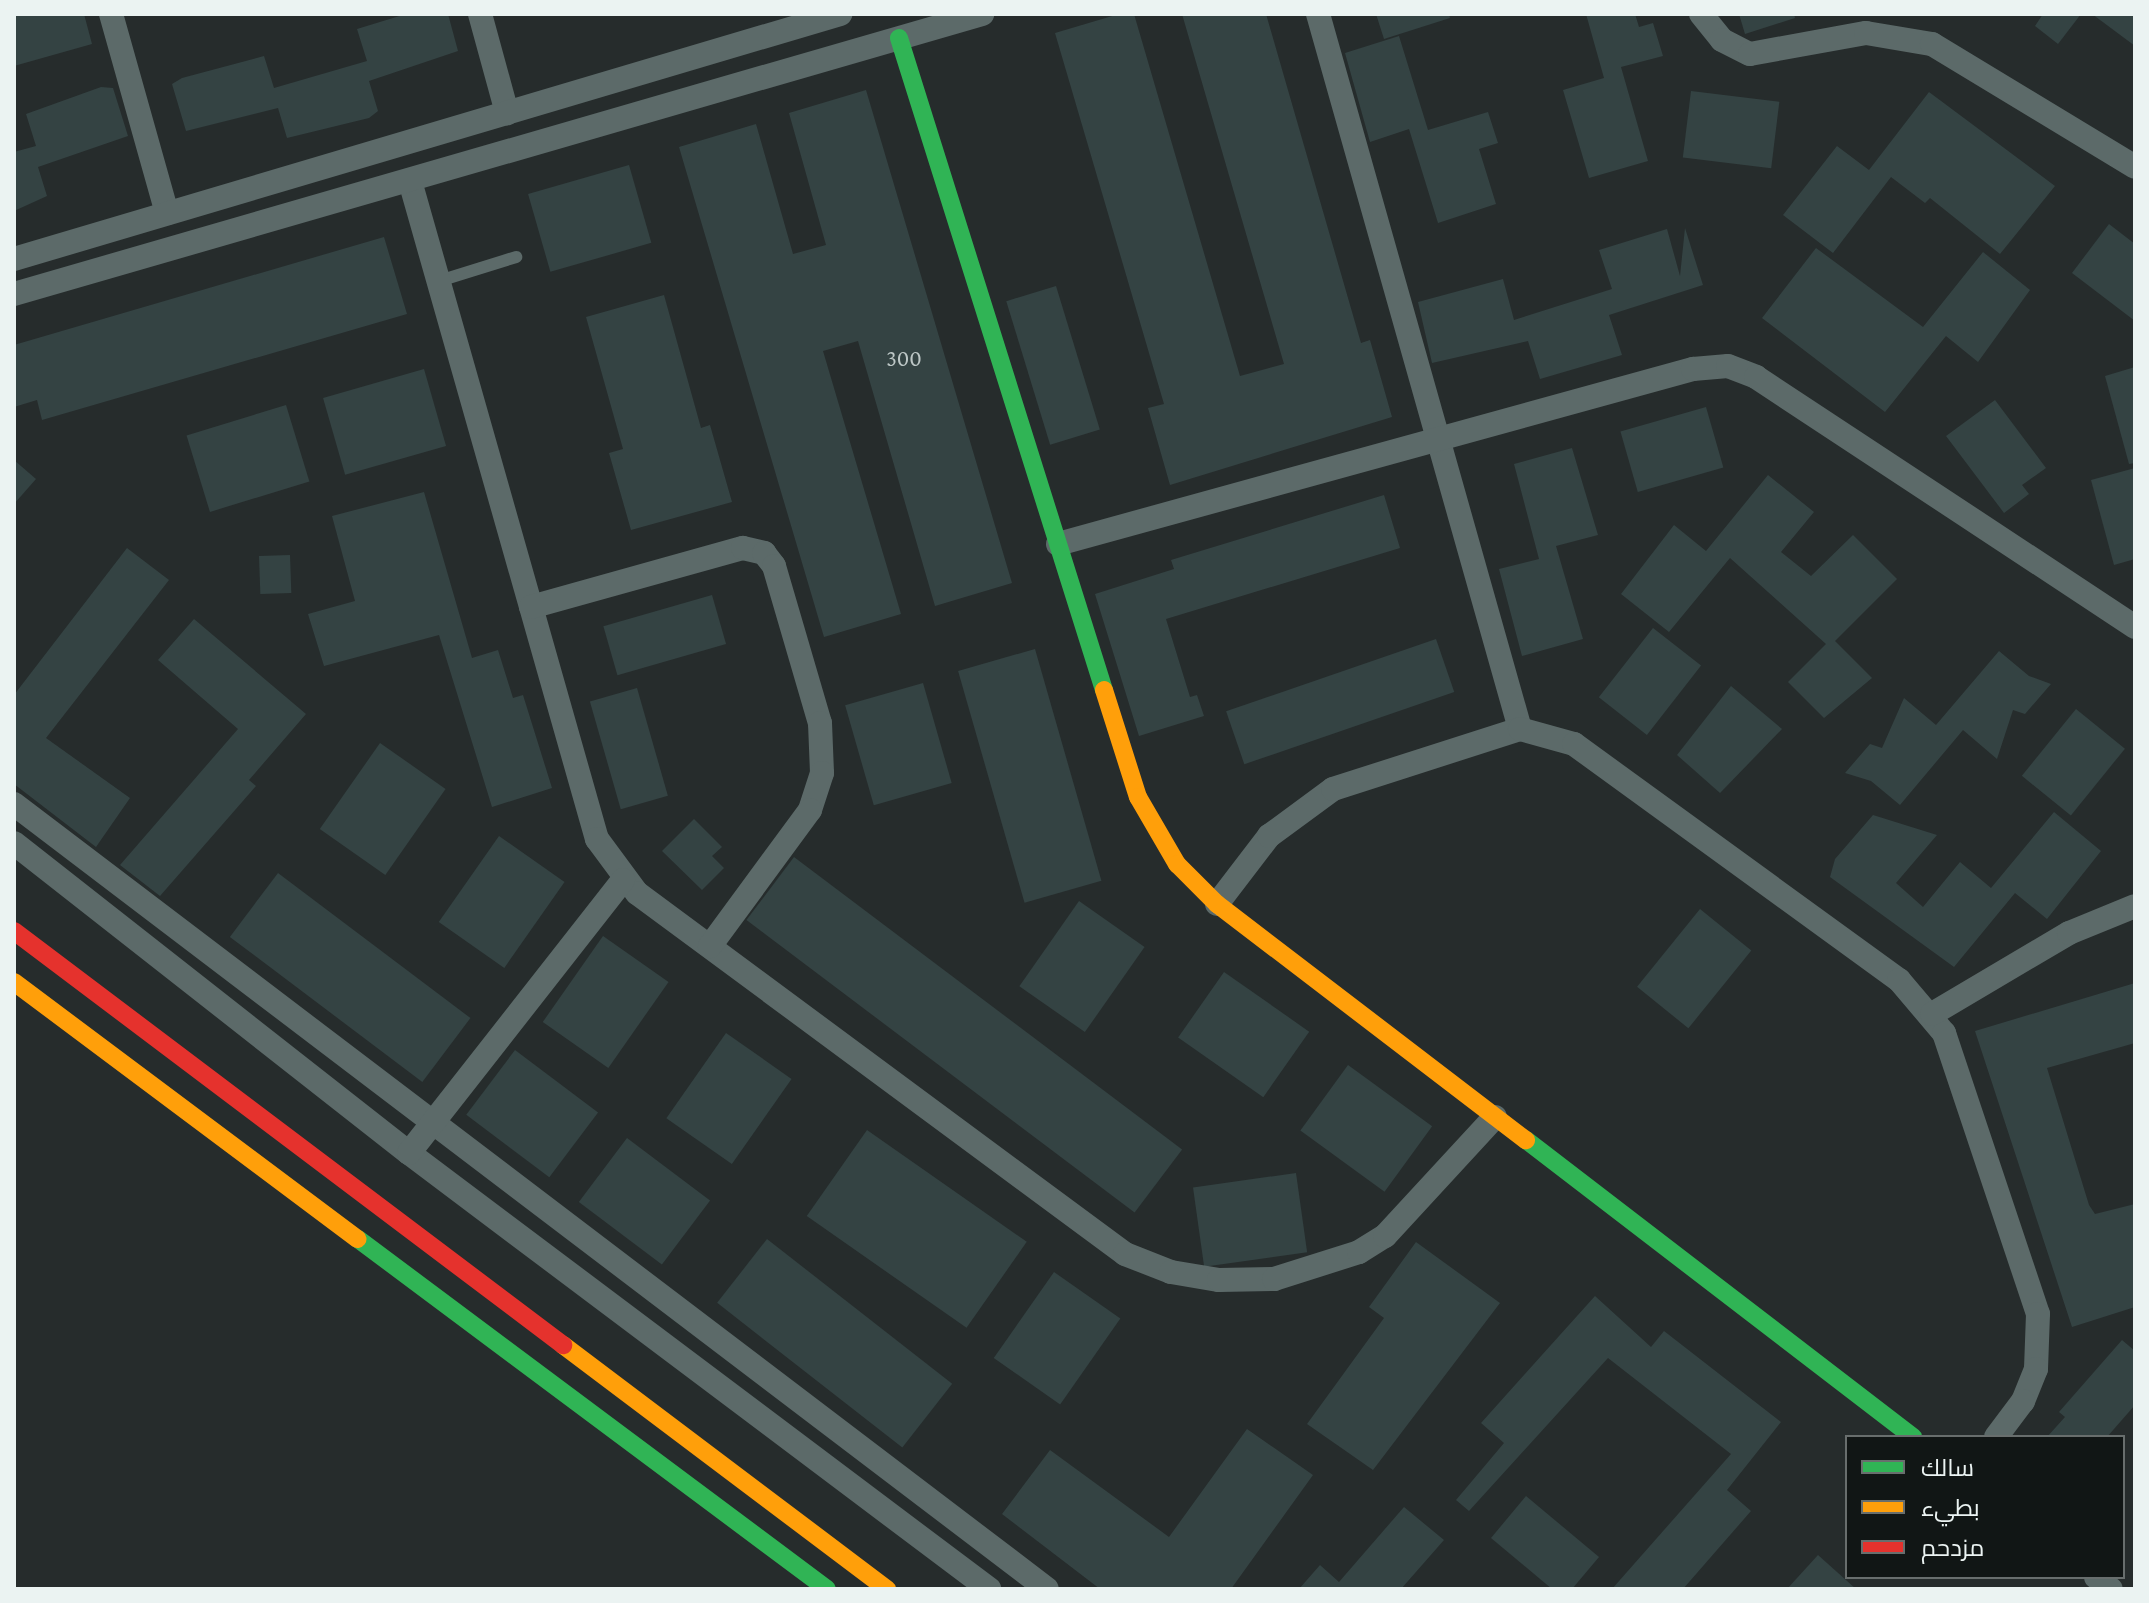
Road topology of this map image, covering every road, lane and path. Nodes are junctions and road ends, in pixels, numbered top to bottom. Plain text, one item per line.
1 (111, 14) edge
2 (480, 14) edge
3 (840, 14) edge
4 (982, 14) edge
5 (1318, 14) edge
6 (1701, 14) edge
7 (899, 38) junction
8 (677, 62) junction
9 (688, 100) junction
10 (507, 113) junction
11 (2135, 167) edge
12 (410, 181) junction
13 (167, 213) junction
14 (516, 257) dead end
15 (14, 259) edge
16 (439, 281) junction
17 (14, 294) edge
18 (1438, 439) junction
19 (1058, 544) junction
20 (531, 607) junction
21 (2135, 627) edge
22 (1520, 729) junction
23 (14, 804) edge
24 (14, 843) edge
25 (623, 880) junction
26 (1217, 904) junction
27 (2135, 906) edge
28 (14, 931) edge
29 (710, 946) junction
30 (14, 982) edge
31 (1932, 1014) junction
32 (1495, 1117) junction
33 (433, 1122) junction
34 (409, 1153) junction
35 (1910, 1435) edge
36 (1998, 1435) edge
37 (827, 1589) edge
38 (887, 1589) edge
39 (989, 1589) edge
40 (1047, 1589) edge

1 - 13 street
2 - 10 street
3 - 8 street
4 - 7 street
5 - 18 street
6 - 11 street
7 - 9 street
7 - 19 main road
8 - 9 street
8 - 10 street
9 - 12 street
10 - 13 street
12 - 16 street
12 - 17 street
13 - 15 street
14 - 16 lane
16 - 20 street
18 - 19 street
18 - 21 street
18 - 22 street
19 - 26 main road
20 - 25 street
20 - 29 street
22 - 26 street
22 - 31 street
23 - 33 street
24 - 34 street
25 - 29 street
25 - 33 street
26 - 32 main road
27 - 31 street
28 - 38 main road
29 - 32 street
30 - 37 main road
31 - 36 street
32 - 35 main road
33 - 34 street
33 - 40 street
34 - 39 street

